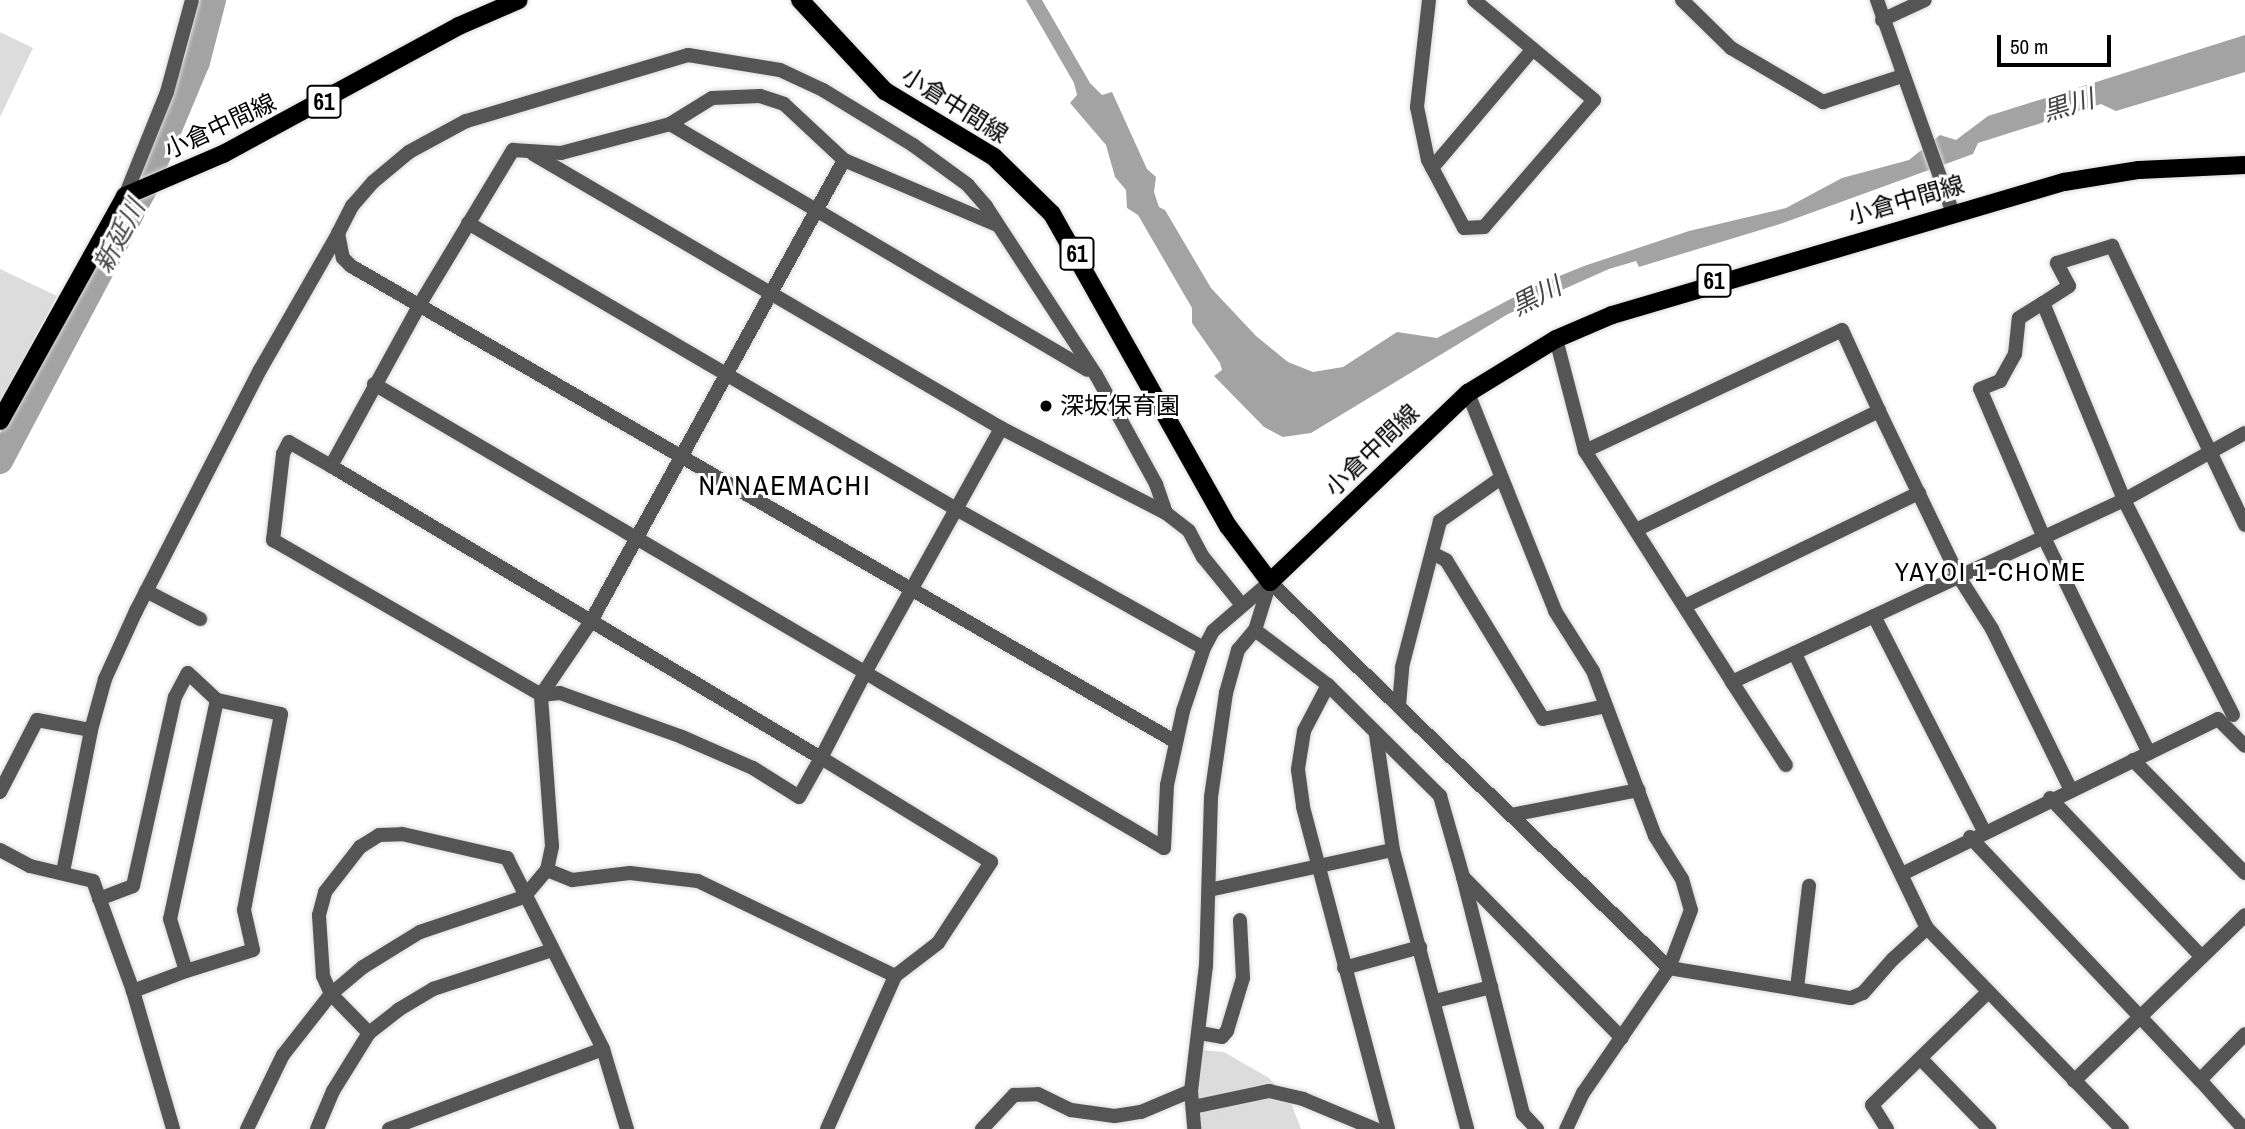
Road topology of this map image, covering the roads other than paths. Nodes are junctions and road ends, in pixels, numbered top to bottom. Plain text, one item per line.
1 (192, 0) edge
2 (519, 0) edge
3 (800, 0) edge
4 (1429, 0) edge
5 (1474, 0) edge
6 (1682, 0) edge
7 (1877, 0) edge
8 (1926, 0) edge
9 (1882, 20) junction
10 (1533, 49) junction
11 (1902, 76) junction
12 (670, 124) junction
13 (533, 154) junction
14 (844, 160) junction
15 (2245, 165) edge
16 (1432, 168) junction
17 (125, 196) junction
18 (816, 211) junction
19 (1953, 212) junction
20 (468, 223) junction
21 (997, 225) junction
22 (338, 233) junction
23 (773, 292) junction
24 (2043, 303) junction
25 (420, 304) junction
26 (1556, 339) junction
27 (1096, 375) junction
28 (727, 376) junction
29 (374, 384) junction
30 (1468, 393) junction
31 (1879, 411) junction
32 (0, 421) edge
33 (1001, 428) junction
34 (2245, 433) edge
35 (2210, 449) junction
36 (1586, 451) junction
37 (683, 457) junction
38 (331, 466) junction
39 (1501, 478) junction
40 (1919, 493) junction
41 (2124, 500) junction
42 (956, 509) junction
43 (1167, 513) junction
44 (2245, 525) edge
45 (1636, 530) junction
46 (638, 538) junction
47 (2044, 538) junction
48 (1432, 553) junction
49 (1959, 577) junction
50 (1270, 582) junction
51 (912, 589) junction
52 (146, 592) junction
53 (1242, 605) junction
54 (1685, 606) junction
55 (1874, 616) junction
56 (200, 619) dead end
57 (590, 623) junction
58 (1255, 630) junction
59 (1204, 648) junction
60 (1795, 654) junction
61 (866, 671) junction
62 (1732, 682) junction
63 (1328, 685) junction
64 (541, 695) junction
65 (216, 700) junction
66 (1399, 705) junction
67 (1606, 706) junction
68 (2232, 715) edge
69 (91, 730) junction
70 (1376, 735) junction
71 (1176, 742) junction
72 (2245, 746) edge
73 (2149, 753) junction
74 (821, 758) junction
75 (2133, 760) junction
76 (1786, 765) dead end
77 (2070, 788) junction
78 (1639, 790) junction
79 (0, 792) edge
80 (2050, 798) junction
81 (1511, 815) junction
82 (1977, 834) junction
83 (1393, 849) junction
84 (0, 850) edge
85 (1318, 867) junction
86 (547, 870) junction
87 (63, 872) junction
88 (2245, 873) edge
89 (1902, 874) junction
90 (1463, 877) junction
91 (1809, 886) dead end
92 (1209, 890) junction
93 (524, 897) junction
94 (99, 899) junction
95 (2245, 915) edge
96 (1240, 920) dead end
97 (1927, 928) junction
98 (1420, 947) junction
99 (552, 950) junction
100 (2202, 957) junction
101 (1344, 968) junction
102 (1670, 968) junction
103 (186, 971) junction
104 (895, 976) junction
105 (1491, 987) junction
106 (1797, 988) junction
107 (133, 991) junction
108 (1988, 992) junction
109 (331, 994) junction
110 (1435, 1001) junction
111 (2140, 1016) junction
112 (369, 1033) junction
113 (1200, 1033) junction
114 (2245, 1034) edge
115 (1622, 1038) junction
116 (603, 1049) junction
117 (1921, 1059) junction
118 (2200, 1080) junction
119 (2074, 1081) junction
120 (1191, 1091) junction
121 (1193, 1107) junction
122 (2116, 1127) edge
123 (173, 1129) edge
124 (247, 1129) edge
125 (317, 1129) edge
126 (389, 1129) edge
127 (627, 1129) edge
128 (827, 1129) edge
129 (982, 1129) edge
130 (1194, 1129) edge
131 (1375, 1129) edge
132 (1388, 1129) edge
133 (1467, 1129) edge
134 (1537, 1129) edge
135 (1566, 1129) edge
136 (1887, 1129) edge
137 (1989, 1129) edge
138 (2244, 1129) edge

1 - 17 street
2 - 17 main road, 小倉中間線 / 61
3 - 50 main road, 小倉中間線 / 61
4 - 16 street
5 - 10 street
6 - 11 street
7 - 9 street
8 - 9 street
9 - 11 street
10 - 16 street
10 - 16 street
11 - 19 street
12 - 13 street
12 - 14 street
12 - 18 street
13 - 20 street
13 - 23 street
14 - 18 street
14 - 21 street
15 - 19 main road, 小倉中間線 / 61
17 - 32 main road
18 - 23 street
18 - 27 street
19 - 26 main road, 小倉中間線 / 61
20 - 25 street
20 - 28 street
21 - 22 street
21 - 27 street
22 - 25 street
22 - 52 street
23 - 28 street
23 - 33 street
24 - 35 street
24 - 41 street
24 - 47 street
25 - 29 street
25 - 37 street
26 - 30 main road, 小倉中間線 / 61
26 - 36 street
27 - 43 street
28 - 37 street
28 - 42 street
29 - 38 street
29 - 46 street
30 - 39 street
30 - 50 main road, 小倉中間線 / 61
31 - 36 street
31 - 40 street
31 - 45 street
33 - 42 street
33 - 43 street
34 - 35 street
35 - 41 street
35 - 44 street
36 - 45 street
37 - 46 street
37 - 51 street
38 - 57 street
38 - 64 street
39 - 48 street
39 - 67 street
40 - 49 street
40 - 54 street
41 - 47 street
41 - 68 street
42 - 51 street
42 - 59 street
43 - 53 street
45 - 54 street
46 - 57 street
46 - 61 street
47 - 49 street
47 - 73 street
48 - 66 street
48 - 67 street
49 - 55 street
49 - 77 street
50 - 53 street
50 - 58 street
50 - 66 street
51 - 61 street
51 - 71 street
52 - 56 street
52 - 69 street
53 - 59 street
54 - 62 street
55 - 60 street
55 - 82 street
57 - 64 street
57 - 74 street
58 - 63 street
58 - 92 street
59 - 71 street
60 - 62 street
60 - 89 street
61 - 71 street
61 - 74 street
62 - 76 street
63 - 70 street
63 - 85 street
64 - 74 street
64 - 86 street
65 - 94 street
65 - 103 street
65 - 103 street
66 - 81 street
67 - 78 street
68 - 72 street
68 - 73 street
69 - 79 street
69 - 87 street
70 - 83 street
70 - 90 street
73 - 75 street
74 - 104 street
75 - 77 street
75 - 88 street
77 - 80 street
78 - 81 street
78 - 102 street
80 - 82 street
80 - 100 street
81 - 102 street
82 - 89 street
82 - 111 street
83 - 85 street
83 - 98 street
84 - 87 street
85 - 92 street
85 - 101 street
86 - 93 street
86 - 104 street
87 - 94 street
89 - 97 street
90 - 105 street
90 - 115 street
91 - 106 street
92 - 113 street
93 - 99 street
93 - 109 street
93 - 109 street
94 - 107 street
95 - 100 street
96 - 113 street
97 - 106 street
97 - 108 street
98 - 101 street
98 - 110 street
99 - 112 street
99 - 116 street
100 - 111 street
101 - 132 street
102 - 106 street
102 - 115 street
103 - 107 street
104 - 128 street
105 - 110 street
105 - 134 street
107 - 123 street
108 - 117 street
108 - 119 street
109 - 112 street
109 - 124 street
110 - 133 street
111 - 118 street
111 - 119 street
112 - 125 street
113 - 120 street
114 - 118 street
115 - 135 street
116 - 126 street
116 - 127 street
117 - 136 street
117 - 137 street
118 - 138 street
119 - 122 street
120 - 121 street
120 - 129 street
121 - 130 street
121 - 131 street

